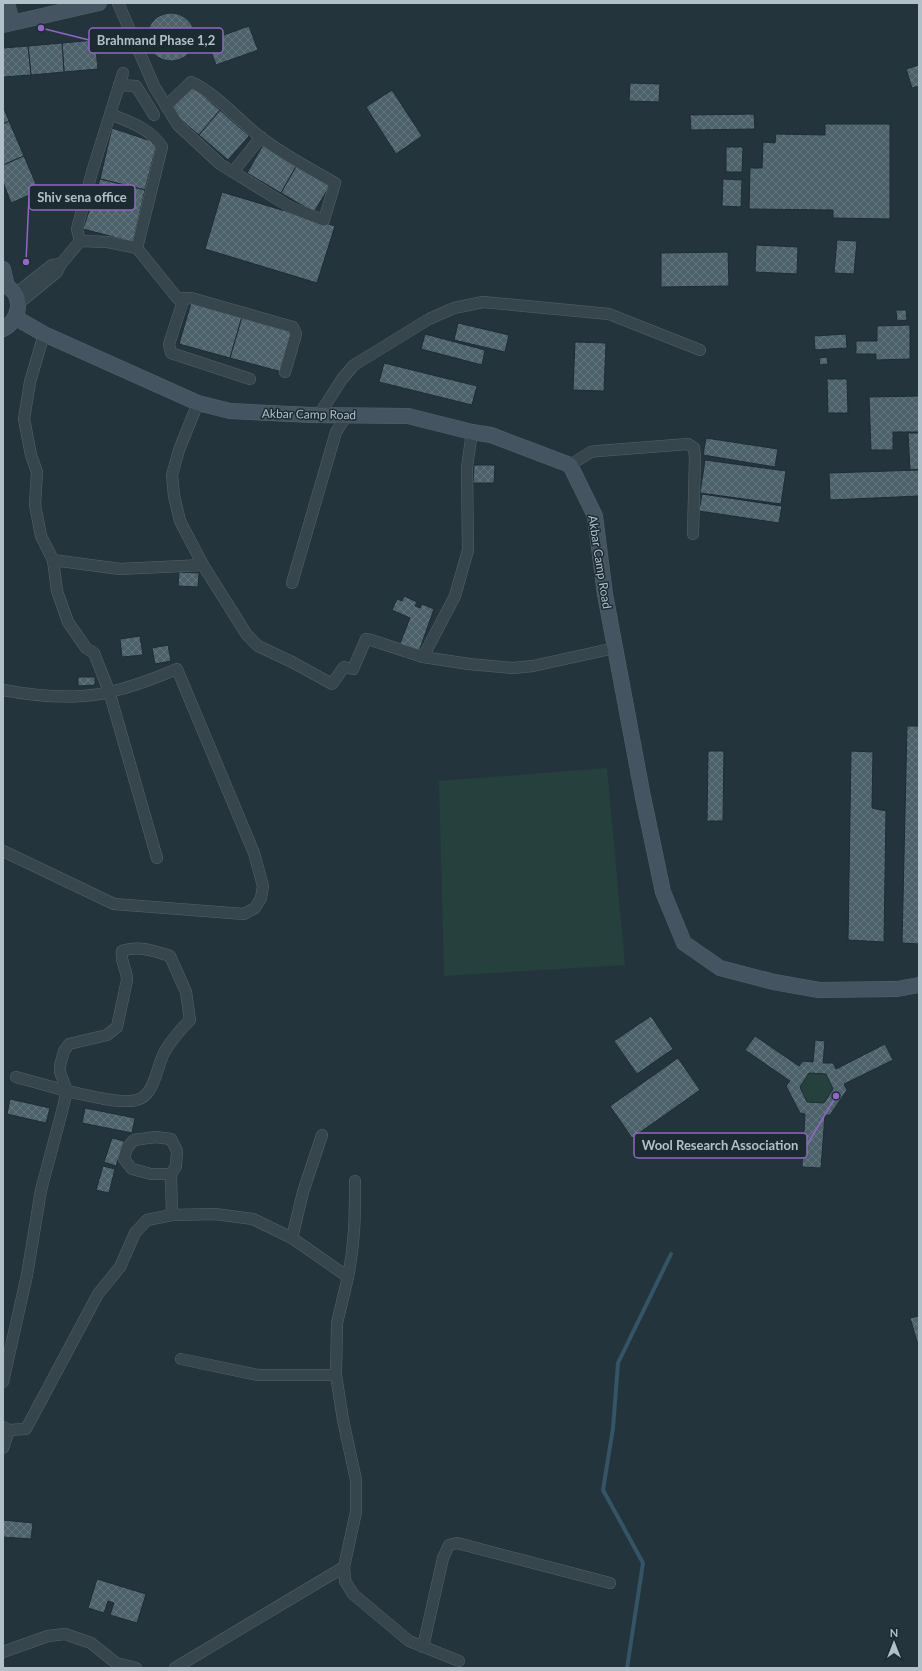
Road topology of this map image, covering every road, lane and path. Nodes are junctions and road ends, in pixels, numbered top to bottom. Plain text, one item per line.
1 (8, 3) edge
2 (96, 3) edge
3 (118, 3) edge
4 (7, 24) edge
5 (123, 73) dead end
6 (119, 85) junction
7 (166, 106) junction
8 (110, 114) junction
9 (154, 114) dead end
10 (261, 138) junction
11 (233, 172) junction
12 (80, 241) junction
13 (138, 248) junction
14 (3, 269) edge
15 (12, 298) edge
16 (184, 298) junction
17 (3, 329) edge
18 (44, 334) junction
19 (700, 350) dead end
20 (285, 372) dead end
21 (250, 379) dead end
22 (198, 403) junction
23 (347, 414) junction
24 (319, 415) junction
25 (472, 432) junction
26 (570, 465) junction
27 (693, 534) dead end
28 (53, 560) junction
29 (203, 565) junction
30 (292, 583) dead end
31 (614, 648) junction
32 (423, 657) junction
33 (3, 690) edge
34 (109, 691) junction
35 (3, 851) edge
36 (157, 858) dead end
37 (919, 985) edge
38 (16, 1077) dead end
39 (67, 1091) junction
40 (322, 1135) dead end
41 (172, 1174) junction
42 (355, 1181) dead end
43 (172, 1214) junction
44 (292, 1238) junction
45 (348, 1277) junction
46 (181, 1359) dead end
47 (336, 1375) junction
48 (3, 1382) edge
49 (6, 1429) edge
50 (3, 1448) edge
51 (344, 1567) junction
52 (610, 1583) dead end
53 (424, 1647) junction
54 (3, 1652) edge
55 (459, 1661) dead end
56 (136, 1668) edge
57 (175, 1668) edge

1 - 4 street
2 - 4 street
3 - 7 street
5 - 6 street
6 - 8 street
6 - 9 street
7 - 10 street
7 - 11 street
8 - 12 street
8 - 13 street
10 - 11 street
10 - 11 street
12 - 13 street
12 - 15 street
13 - 16 street
14 - 15 street
15 - 17 street
15 - 18 street, Akbar Camp Road
16 - 20 street
16 - 21 street
18 - 22 street, Akbar Camp Road
18 - 28 street
19 - 24 street
22 - 24 street, Akbar Camp Road
22 - 29 street
23 - 24 street, Akbar Camp Road
23 - 25 street, Akbar Camp Road
23 - 30 street
25 - 26 street, Akbar Camp Road
25 - 32 street
26 - 27 street
26 - 31 street, Akbar Camp Road
28 - 29 street
28 - 34 street
29 - 32 street
31 - 32 street
31 - 37 street, Akbar Camp Road
33 - 34 street
34 - 35 street
34 - 36 street
38 - 39 street
39 - 39 street
39 - 48 street
40 - 44 street
41 - 41 street
41 - 43 street
42 - 45 street
43 - 44 street
43 - 49 street
44 - 45 street
45 - 47 street
46 - 47 street
47 - 51 street
49 - 50 street
51 - 53 street
51 - 57 street
52 - 53 street
53 - 55 street
54 - 56 street

